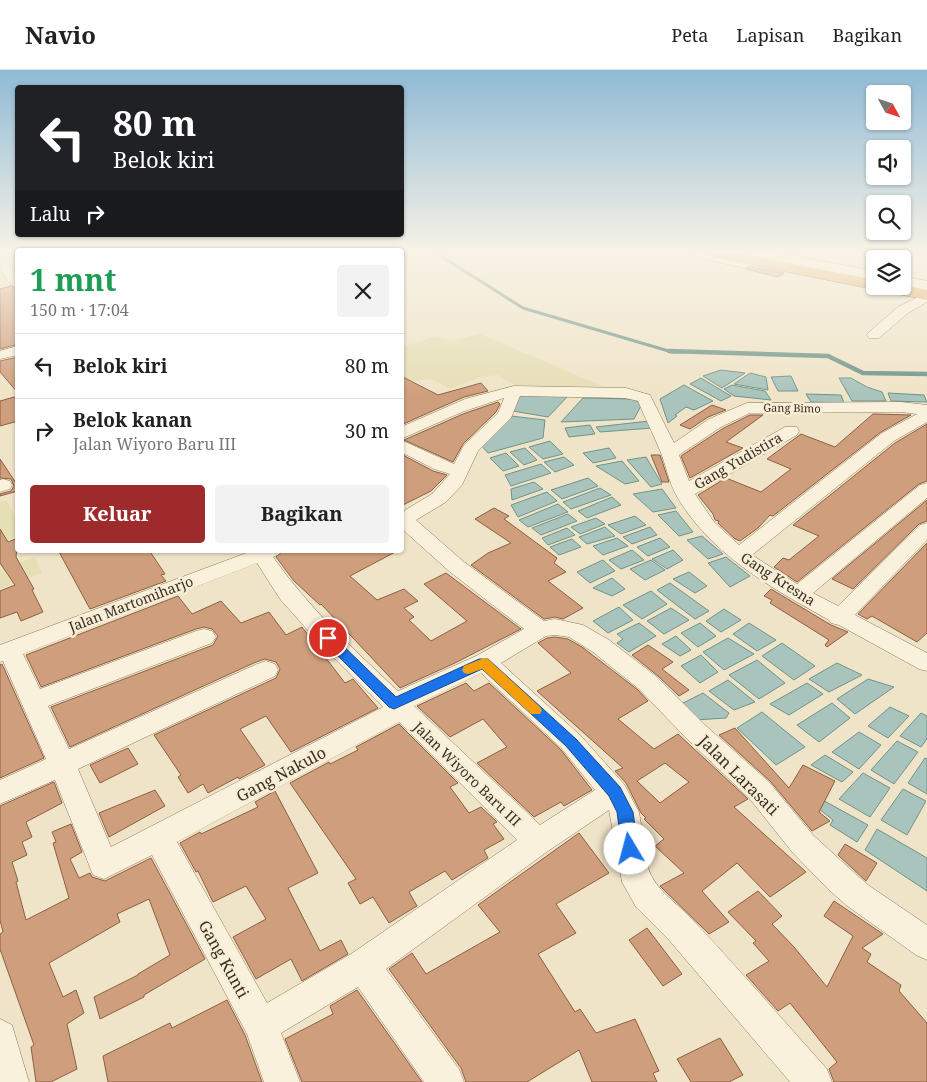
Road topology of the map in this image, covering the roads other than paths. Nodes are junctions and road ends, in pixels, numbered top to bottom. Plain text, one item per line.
1 (916, 300) edge
2 (874, 335) dead end
3 (15, 351) edge
4 (0, 355) edge
5 (514, 391) junction
6 (927, 410) edge
7 (927, 415) edge
8 (791, 431) dead end
9 (404, 433) edge
10 (404, 447) edge
11 (670, 453) junction
12 (460, 472) junction
13 (927, 489) edge
14 (684, 492) junction
15 (404, 519) edge
16 (404, 521) edge
17 (927, 529) edge
18 (259, 553) edge
19 (265, 553) edge
20 (739, 555) junction
21 (798, 594) junction
22 (839, 618) junction
23 (540, 630) junction
24 (204, 637) dead end
25 (5, 652) edge
26 (484, 662) junction
27 (927, 663) edge
28 (266, 670) dead end
29 (33, 702) junction
30 (397, 707) junction
31 (62, 764) junction
32 (614, 792) junction
33 (0, 793) edge
34 (161, 838) junction
35 (538, 842) junction
36 (927, 944) edge
37 (363, 965) junction
38 (261, 1026) junction
39 (0, 1037) edge
40 (11, 1082) edge
41 (282, 1082) edge
42 (446, 1082) edge
43 (814, 1082) edge

1 - 2 street
3 - 4 street
5 - 9 street
5 - 11 street, Gang Kresna
5 - 12 street
6 - 11 street, Gang Bimo
7 - 20 street
8 - 14 street, Gang Yudistira
10 - 12 street
11 - 14 street, Gang Kresna
12 - 15 street
13 - 21 street
14 - 20 street, Gang Kresna
16 - 23 street
17 - 22 street
18 - 25 street, Jalan Martomiharjo
19 - 30 street, Jalan Wiyoro Baru III
20 - 21 street, Gang Kresna
21 - 22 street, Gang Kresna
22 - 27 street, Gang Kresna
23 - 26 street, Gang Nakulo
23 - 36 street, Jalan Larasati
24 - 29 street
25 - 29 street
26 - 30 street, Gang Nakulo
26 - 32 street
28 - 31 street
29 - 31 street
30 - 34 street, Gang Nakulo
30 - 35 street, Jalan Wiyoro Baru III
31 - 33 street
31 - 34 street, Gang Nakulo
32 - 35 street
32 - 43 street
34 - 38 street, Gang Kunti
35 - 37 street
37 - 38 street
37 - 42 street
38 - 41 street, Gang Kunti
39 - 40 street

